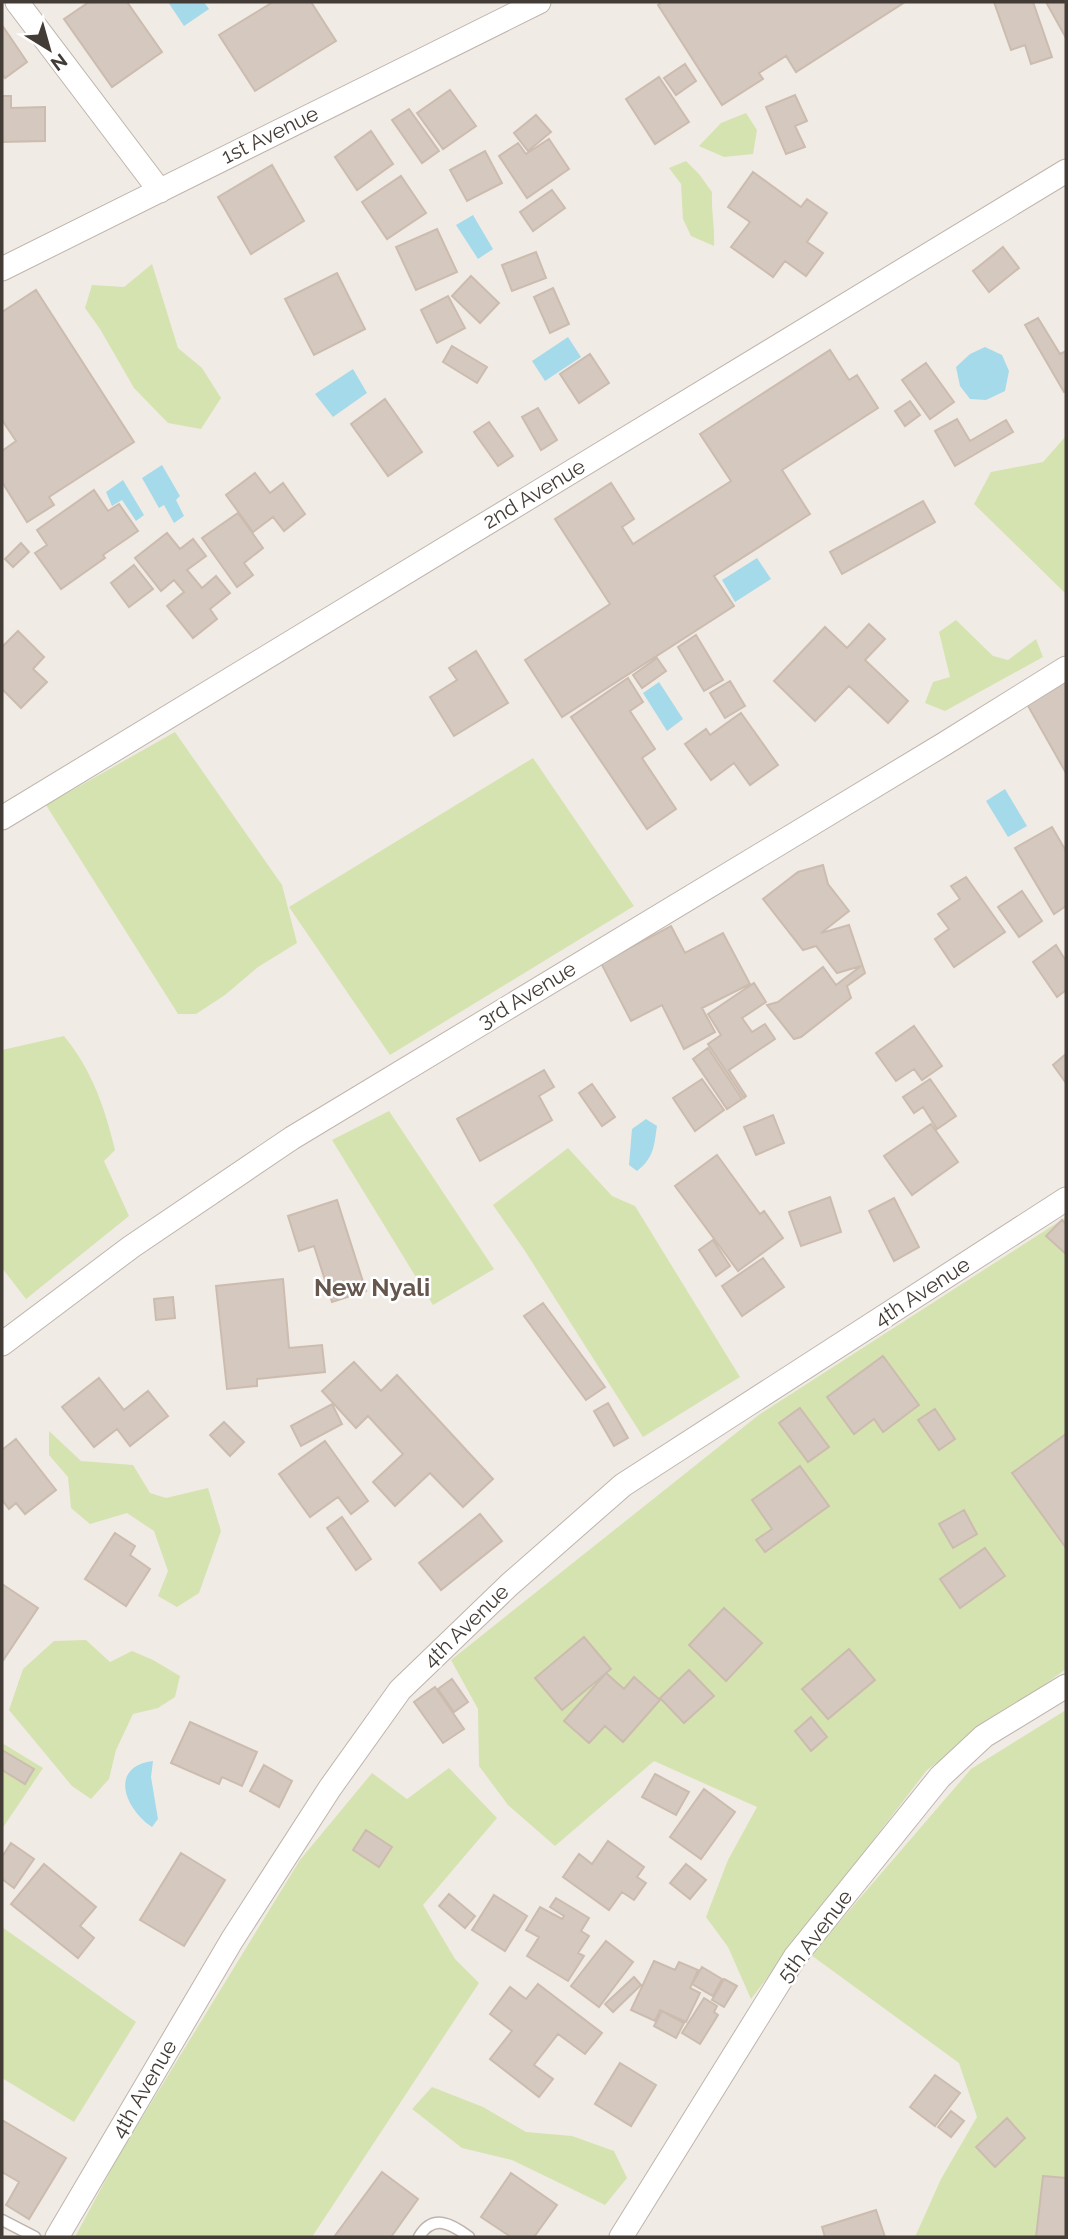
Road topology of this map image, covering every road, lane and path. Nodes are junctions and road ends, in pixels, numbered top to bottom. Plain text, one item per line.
1 (17, 2) edge
2 (539, 2) edge
3 (1066, 171) edge
4 (160, 191) junction
5 (2, 269) edge
6 (1066, 668) edge
7 (2, 818) edge
8 (1066, 1199) edge
9 (2, 1344) edge
10 (1066, 1686) edge
11 (2, 2220) edge
12 (35, 2237) edge
13 (57, 2237) edge
14 (419, 2237) edge
15 (469, 2237) edge
16 (621, 2237) edge

1 - 4 street
2 - 4 street, 1st Avenue
3 - 7 street, 2nd Avenue
4 - 5 street, 1st Avenue
6 - 9 street, 3rd Avenue
8 - 13 street, 4th Avenue
10 - 16 street, 5th Avenue
11 - 12 lane
14 - 15 lane

